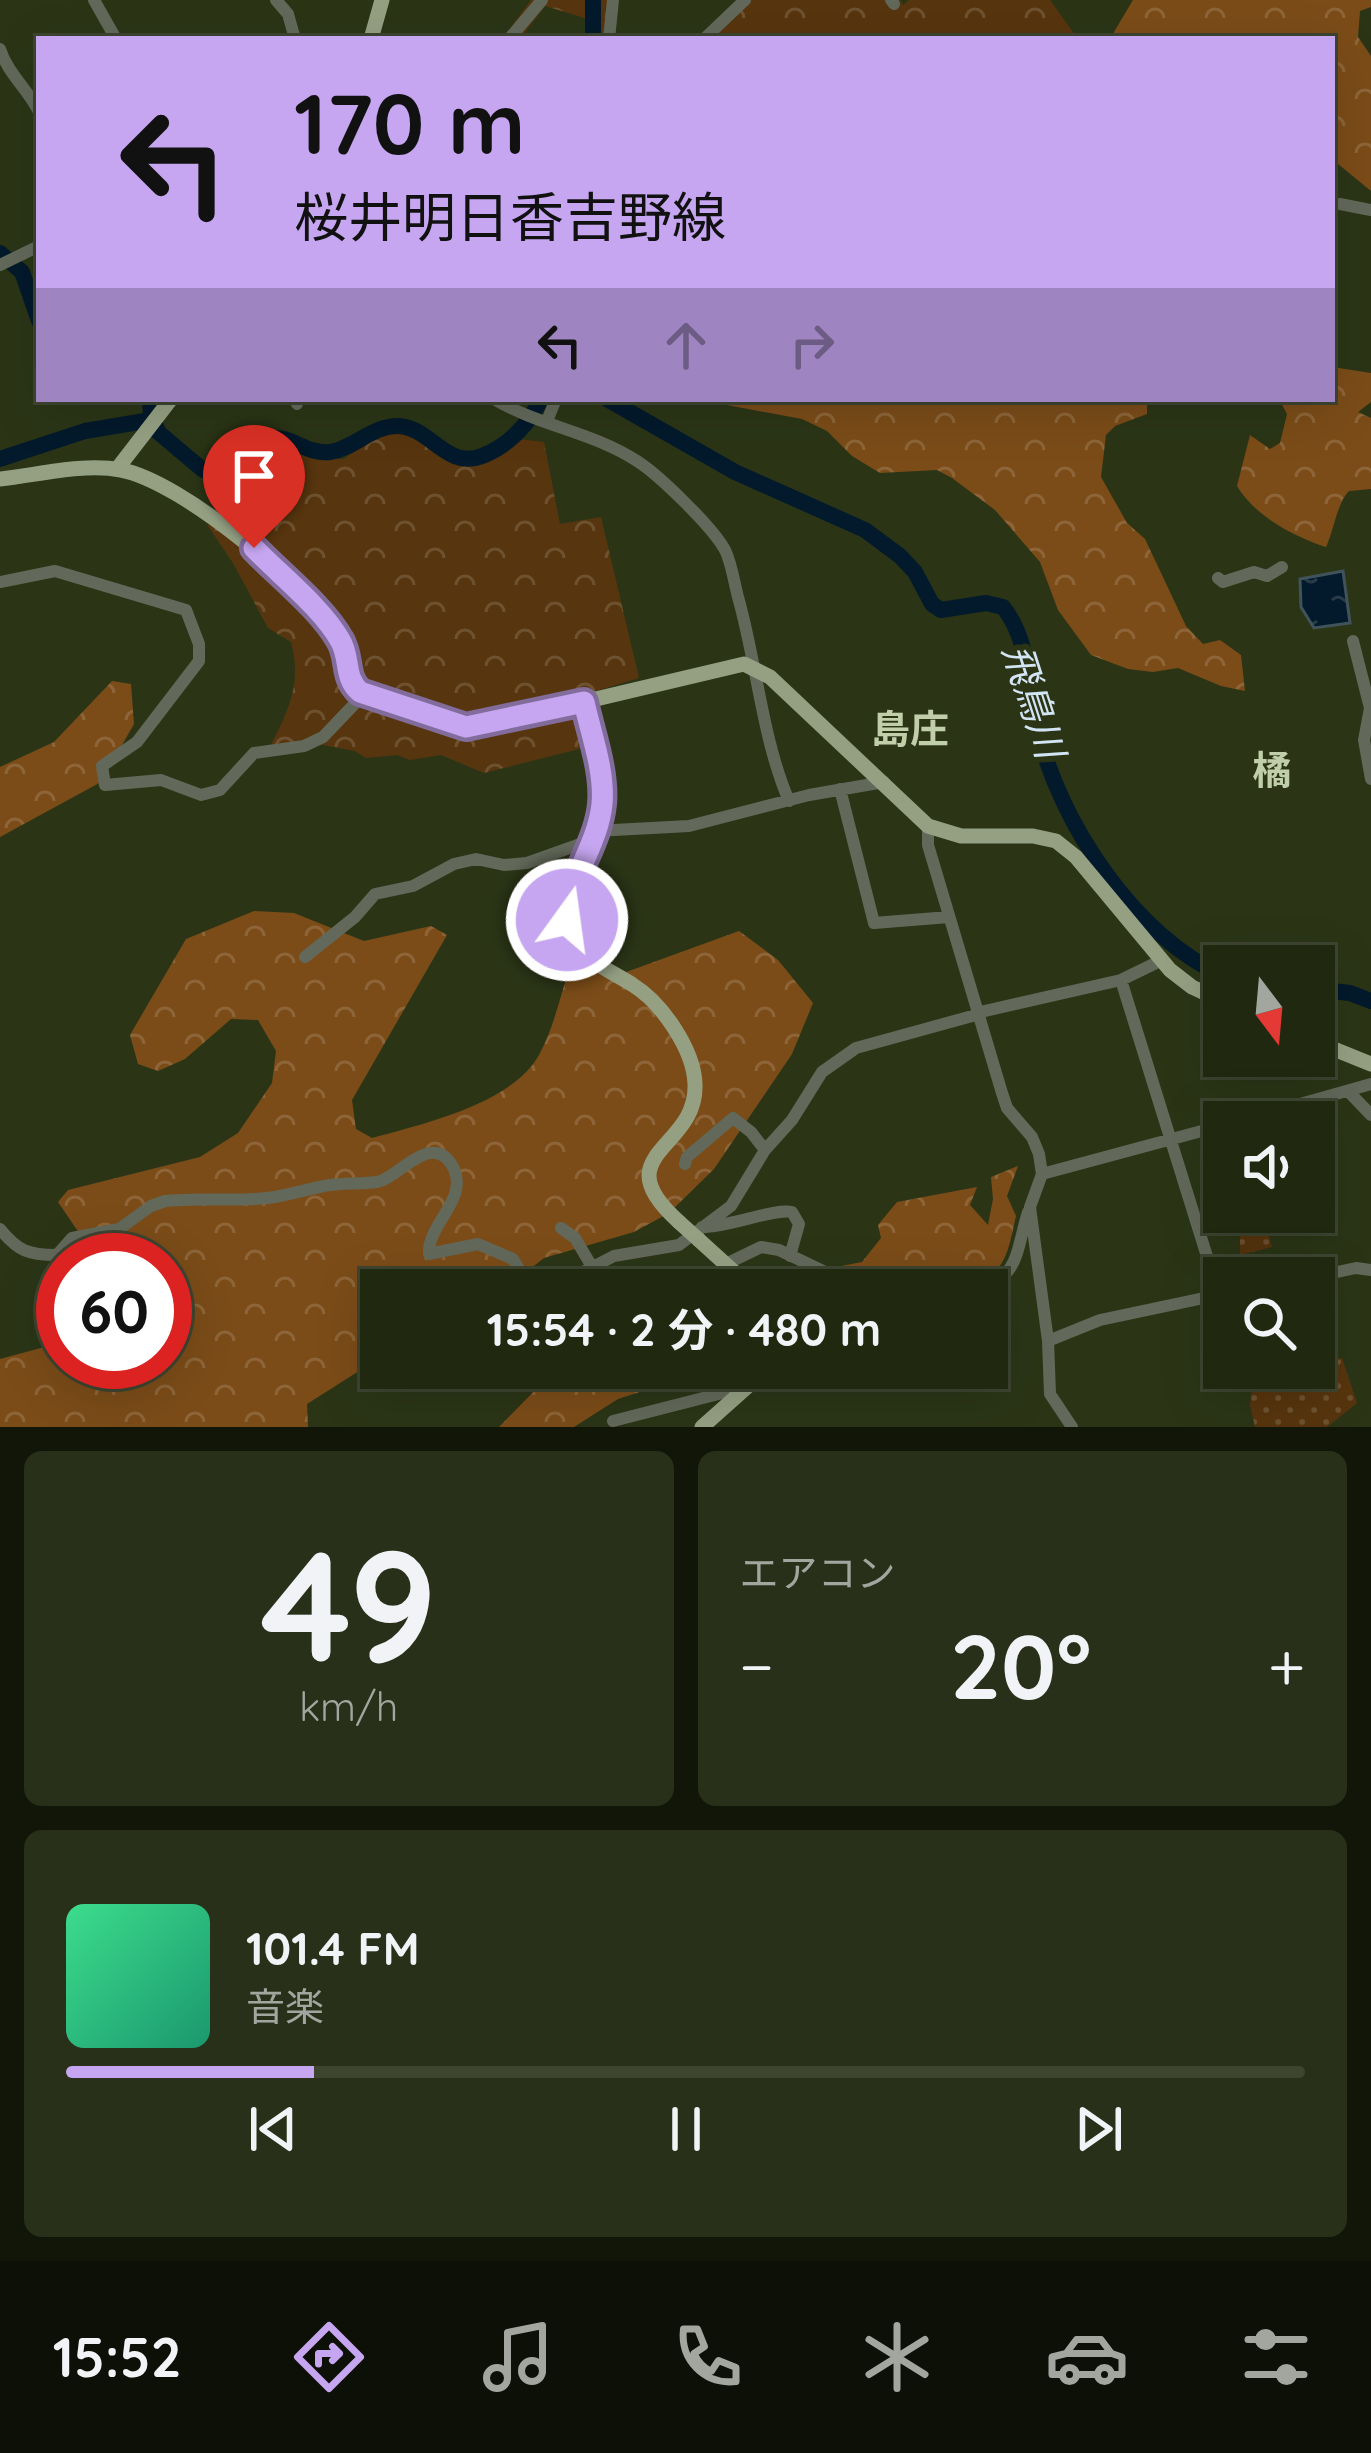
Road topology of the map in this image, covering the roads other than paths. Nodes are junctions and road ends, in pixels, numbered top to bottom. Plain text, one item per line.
1 (94, 0) edge
2 (276, 0) edge
3 (382, 0) edge
4 (542, 0) edge
5 (613, 0) edge
6 (745, 0) edge
7 (114, 36) edge
8 (294, 36) edge
9 (372, 36) edge
10 (512, 36) edge
11 (609, 36) edge
12 (707, 36) edge
13 (0, 49) edge
14 (36, 105) edge
15 (1357, 198) dead end
16 (1340, 204) dead end
17 (1371, 208) edge
18 (36, 247) edge
19 (0, 265) edge
20 (169, 402) edge
21 (500, 402) edge
22 (555, 402) edge
23 (547, 421) junction
24 (117, 469) junction
25 (0, 479) edge
26 (1282, 567) dead end
27 (1219, 578) dead end
28 (0, 582) edge
29 (1353, 641) dead end
30 (756, 669) junction
31 (364, 694) junction
32 (584, 702) junction
33 (1371, 778) edge
34 (884, 782) junction
35 (839, 789) junction
36 (788, 801) junction
37 (928, 826) junction
38 (592, 836) junction
39 (949, 917) junction
40 (305, 957) dead end
41 (1162, 960) junction
42 (1120, 980) junction
43 (1203, 993) edge
44 (976, 1014) junction
45 (1335, 1049) edge
46 (1371, 1064) edge
47 (1371, 1084) edge
48 (1348, 1091) junction
49 (1312, 1101) edge
50 (1371, 1114) edge
51 (1203, 1130) edge
52 (1172, 1138) junction
53 (765, 1150) junction
54 (685, 1164) dead end
55 (1042, 1174) junction
56 (1030, 1207) junction
57 (0, 1228) edge
58 (561, 1228) dead end
59 (700, 1234) junction
60 (790, 1256) junction
61 (1209, 1257) edge
62 (726, 1264) junction
63 (591, 1265) junction
64 (519, 1269) edge
65 (584, 1269) edge
66 (731, 1269) edge
67 (818, 1269) edge
68 (1371, 1270) edge
69 (1335, 1272) edge
70 (1008, 1274) edge
71 (1203, 1298) edge
72 (1048, 1341) junction
73 (739, 1389) edge
74 (745, 1389) edge
75 (613, 1421) dead end
76 (702, 1427) edge
77 (1072, 1427) edge

1 - 7 street
2 - 8 street
3 - 9 main road
4 - 10 street
5 - 11 street
6 - 12 street
13 - 14 street
15 - 17 street
16 - 17 street
18 - 19 street
20 - 24 main road
21 - 23 street
22 - 23 street
23 - 30 street
24 - 25 main road
24 - 31 main road
26 - 27 street
28 - 31 street
29 - 33 street
30 - 32 main road
30 - 34 main road
30 - 36 street
31 - 32 main road
32 - 38 main road
34 - 35 street
34 - 37 main road
35 - 36 street
35 - 39 street
36 - 38 street
37 - 39 street
37 - 41 main road
38 - 40 street
38 - 59 main road, bridge
39 - 44 street
41 - 42 street
41 - 43 main road
42 - 44 street
42 - 52 street
44 - 53 street
44 - 55 street
45 - 46 main road
47 - 48 street
48 - 49 street
48 - 50 street
51 - 52 street
52 - 55 street
52 - 61 street
53 - 54 street
53 - 59 street
55 - 56 street
56 - 70 street
56 - 72 street
57 - 64 street
58 - 63 street
59 - 60 street
59 - 62 main road
59 - 63 street
60 - 62 street
60 - 67 street
62 - 66 main road
63 - 65 street
68 - 69 street
71 - 72 street
72 - 77 street
73 - 75 street
74 - 76 main road

